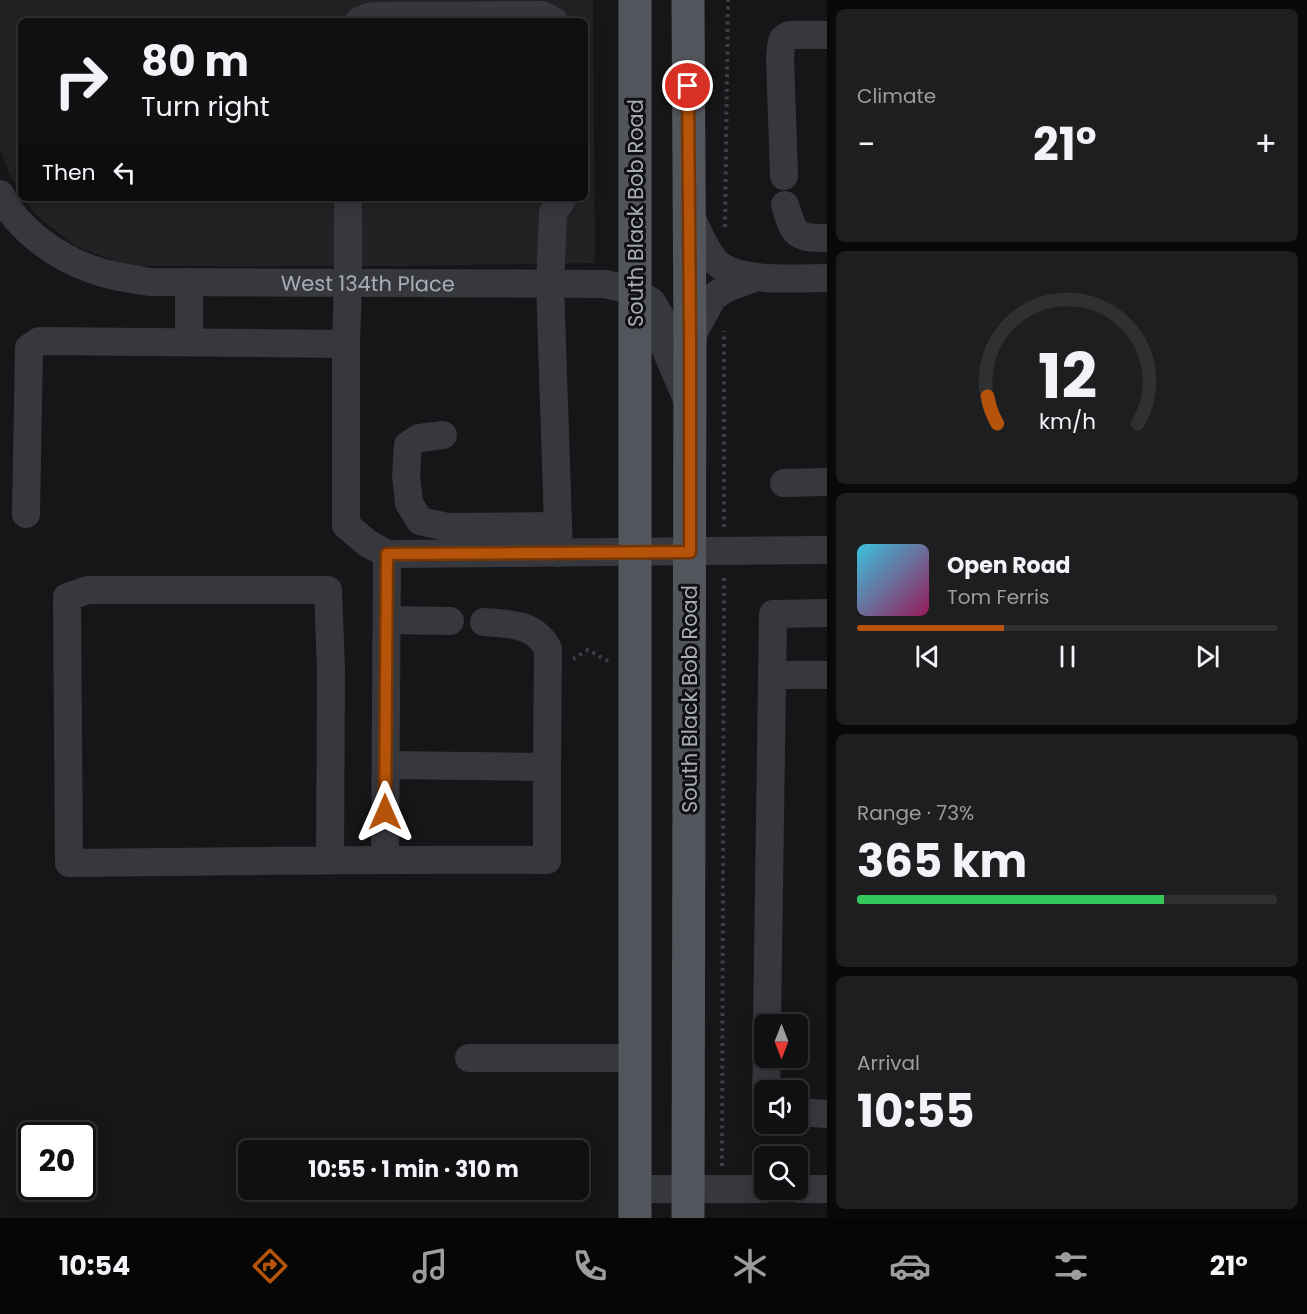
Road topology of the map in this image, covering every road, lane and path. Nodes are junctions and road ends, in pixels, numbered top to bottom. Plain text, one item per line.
1 (635, 0) edge
2 (688, 0) edge
3 (728, 0) edge
4 (366, 18) edge
5 (548, 18) edge
6 (827, 35) edge
7 (783, 176) dead end
8 (7, 200) edge
9 (348, 201) edge
10 (561, 201) edge
11 (785, 205) dead end
12 (689, 212) junction
13 (725, 230) dead end
14 (827, 238) edge
15 (754, 278) junction
16 (827, 278) edge
17 (189, 282) junction
18 (348, 284) junction
19 (550, 284) junction
20 (635, 291) junction
21 (724, 321) dead end
22 (690, 339) junction
23 (189, 342) junction
24 (346, 344) junction
25 (690, 406) junction
26 (443, 435) dead end
27 (827, 482) edge
28 (784, 483) dead end
29 (27, 514) dead end
30 (724, 522) dead end
31 (558, 539) junction
32 (827, 550) edge
33 (635, 552) junction
34 (690, 552) junction
35 (387, 554) junction
36 (724, 576) dead end
37 (827, 613) edge
38 (387, 621) junction
39 (450, 621) dead end
40 (484, 622) dead end
41 (557, 656) junction
42 (609, 661) dead end
43 (772, 675) junction
44 (827, 675) edge
45 (386, 765) junction
46 (547, 767) junction
47 (385, 859) junction
48 (330, 860) junction
49 (767, 1014) edge
50 (469, 1058) dead end
51 (635, 1058) junction
52 (808, 1113) edge
53 (827, 1114) edge
54 (721, 1189) junction
55 (754, 1189) edge
56 (808, 1189) edge
57 (827, 1189) edge
58 (635, 1204) edge
59 (689, 1204) edge

1 - 20 main road, South Black Bob Road
2 - 12 main road, South Black Bob Road
3 - 13 path
4 - 5 street
6 - 7 street
8 - 17 street, West 134th Place
9 - 18 street
10 - 19 street
11 - 14 street
12 - 15 street
12 - 22 main road, South Black Bob Road
15 - 16 street
15 - 22 street
17 - 18 street, West 134th Place
17 - 23 street
18 - 19 street, West 134th Place
18 - 24 street
19 - 20 street, West 134th Place
19 - 31 street
20 - 25 street, West 134th Place
20 - 33 main road, South Black Bob Road
21 - 30 path
22 - 25 main road, South Black Bob Road
23 - 24 street
23 - 29 street
24 - 35 street
25 - 34 main road, South Black Bob Road
26 - 31 street
27 - 28 street
31 - 33 street
31 - 35 street
32 - 34 street
33 - 34 street
33 - 51 main road, South Black Bob Road
34 - 59 main road, South Black Bob Road
35 - 38 street
36 - 54 path
37 - 43 street
38 - 39 street
38 - 45 street
40 - 41 street
41 - 42 path
41 - 46 street
43 - 44 street
43 - 49 street
45 - 46 street
45 - 47 street
46 - 47 street
47 - 48 street
48 - 48 street
50 - 51 street
51 - 58 main road, South Black Bob Road
52 - 53 street
54 - 55 street
54 - 59 street
56 - 57 street
58 - 59 street

